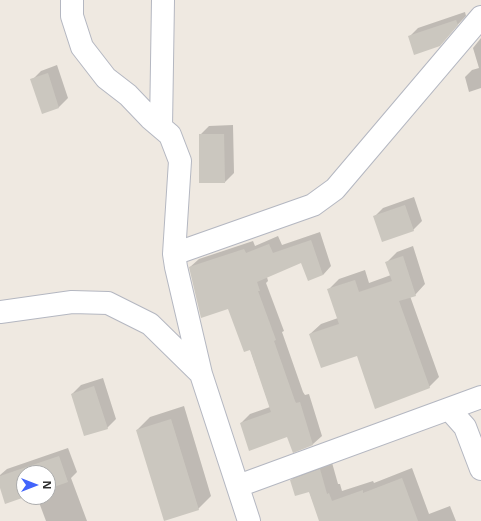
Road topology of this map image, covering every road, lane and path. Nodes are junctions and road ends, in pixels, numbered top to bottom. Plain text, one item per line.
1 (72, 0) edge
2 (163, 0) edge
3 (481, 17) edge
4 (161, 127) junction
5 (174, 254) junction
6 (0, 312) edge
7 (202, 374) junction
8 (481, 397) edge
9 (449, 409) junction
10 (481, 469) edge
11 (238, 486) junction
12 (249, 521) edge

1 - 4 street
2 - 4 street
3 - 5 street
4 - 5 street
5 - 7 street
6 - 7 street
7 - 11 street
8 - 9 street
9 - 10 street
9 - 11 street
11 - 12 street

